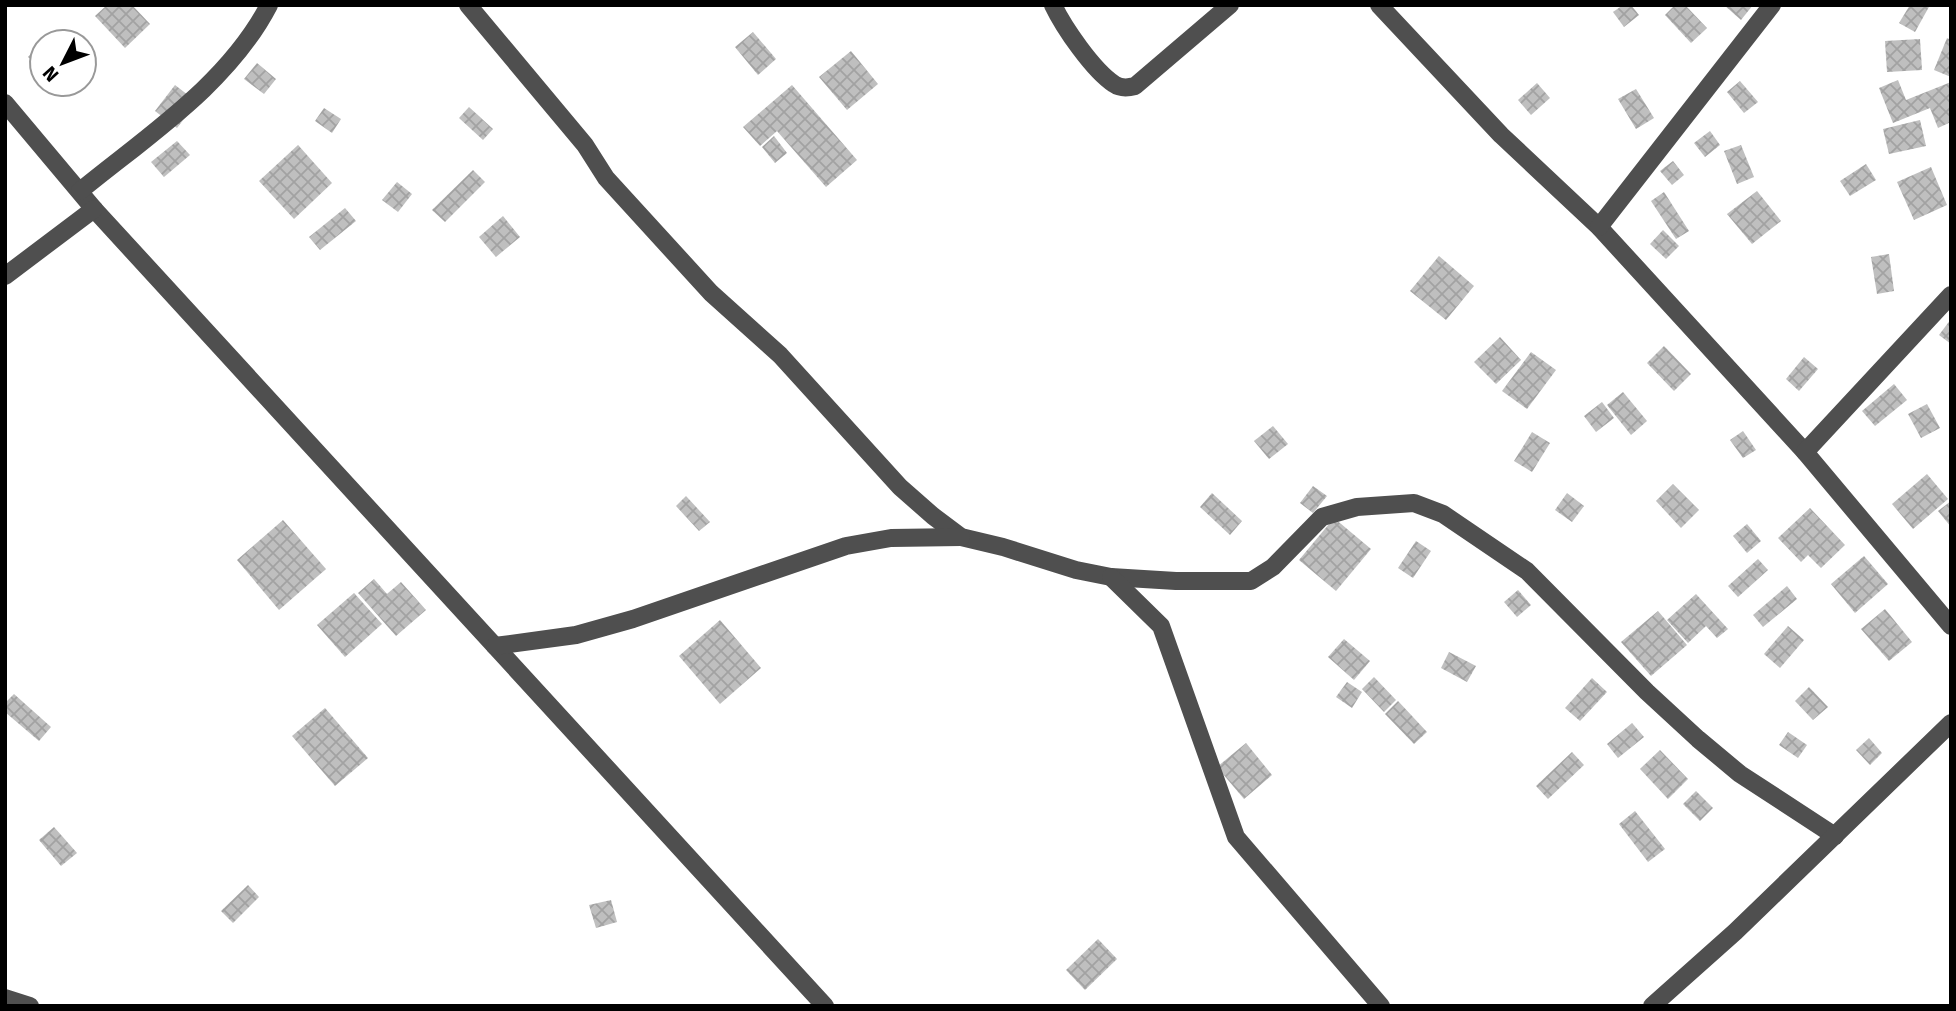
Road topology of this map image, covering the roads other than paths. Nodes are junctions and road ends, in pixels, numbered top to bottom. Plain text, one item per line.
1 (269, 5) edge
2 (468, 5) edge
3 (1053, 5) edge
4 (1230, 5) edge
5 (1379, 5) edge
6 (1772, 5) edge
7 (5, 103) edge
8 (80, 191) junction
9 (94, 209) junction
10 (1599, 227) junction
11 (5, 276) edge
12 (1951, 295) edge
13 (1805, 452) junction
14 (961, 537) junction
15 (1111, 577) junction
16 (1951, 626) edge
17 (495, 646) junction
18 (1951, 723) edge
19 (1835, 836) junction
20 (5, 998) edge
21 (30, 1006) edge
22 (825, 1006) edge
23 (1381, 1006) edge
24 (1652, 1006) edge

1 - 8 street
2 - 14 street
3 - 4 street
5 - 10 street
6 - 10 street
7 - 8 street
8 - 9 street
9 - 11 street
9 - 17 street
10 - 13 street
12 - 13 street
13 - 16 street
14 - 15 street
14 - 17 street
15 - 19 street
15 - 23 street
17 - 22 street
18 - 19 street
19 - 24 street
20 - 21 street

